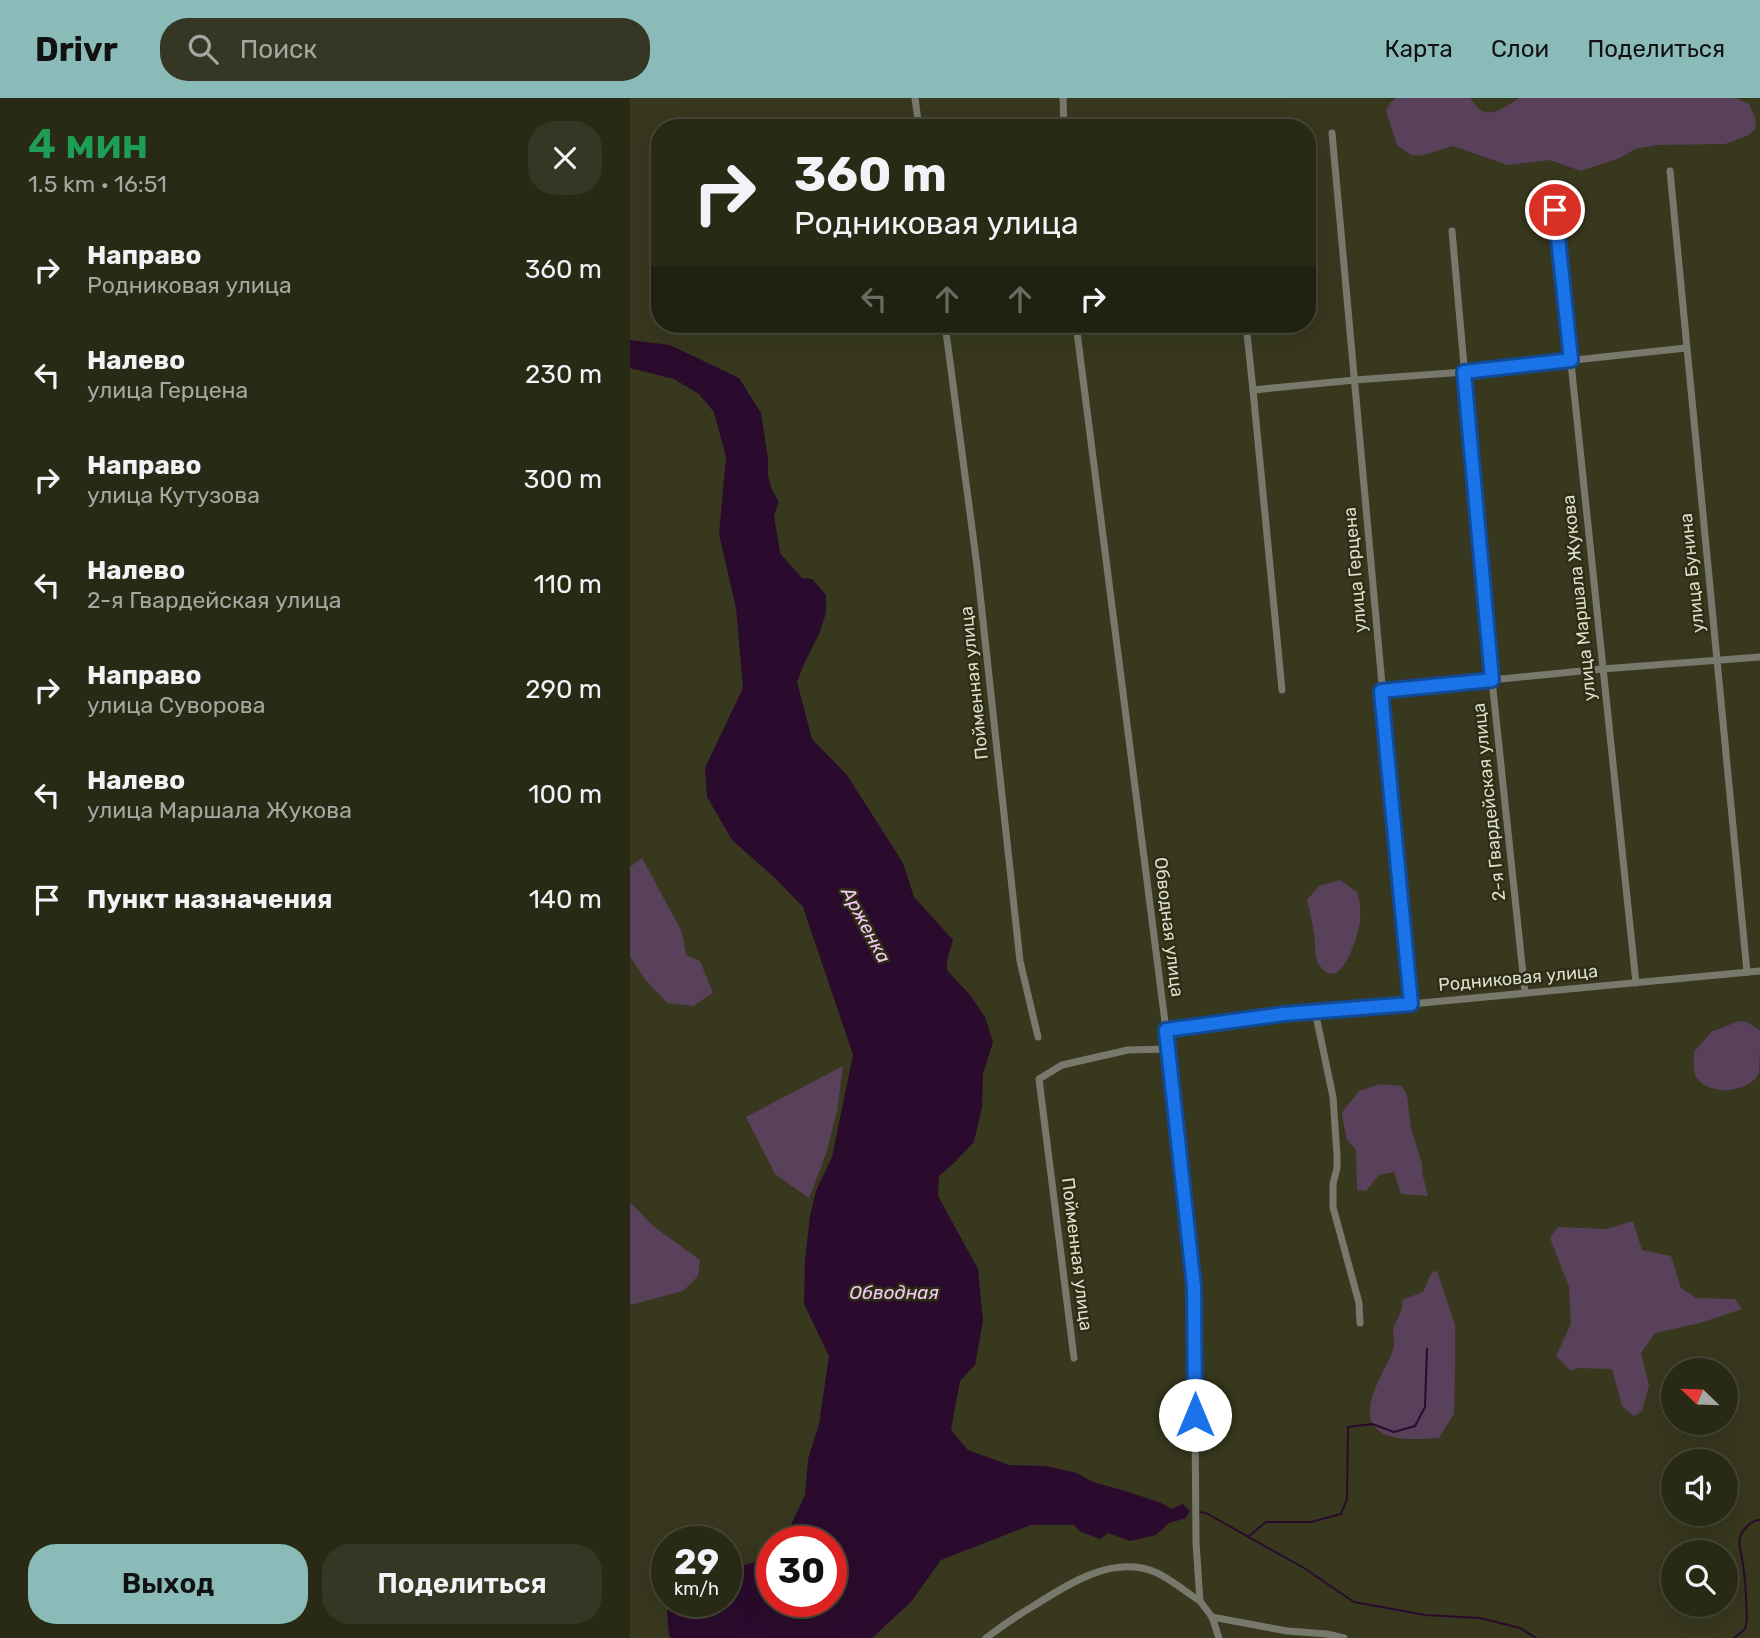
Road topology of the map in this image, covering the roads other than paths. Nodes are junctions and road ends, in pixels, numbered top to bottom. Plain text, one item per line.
1 (915, 98) edge
2 (1063, 98) edge
3 (918, 119) edge
4 (1064, 119) edge
5 (1332, 133) dead end
6 (1671, 171) dead end
7 (1555, 210) dead end
8 (1452, 231) dead end
9 (945, 333) edge
10 (1077, 333) edge
11 (1247, 333) edge
12 (1686, 348) junction
13 (1571, 360) junction
14 (1464, 372) junction
15 (1354, 380) junction
16 (1253, 390) junction
17 (1760, 657) edge
18 (1717, 660) junction
19 (1602, 668) junction
20 (1492, 680) junction
21 (1282, 690) dead end
22 (1381, 691) junction
23 (1760, 971) edge
24 (1748, 972) junction
25 (1636, 983) junction
26 (1525, 993) junction
27 (1411, 1004) junction
28 (1315, 1011) junction
29 (1166, 1030) junction
30 (1038, 1037) dead end
31 (1168, 1049) junction
32 (1360, 1322) dead end
33 (1074, 1359) dead end
34 (1200, 1601) junction
35 (1212, 1617) junction
36 (1290, 1634) edge
37 (986, 1638) edge
38 (1219, 1638) edge
39 (1344, 1638) edge

1 - 3 street
2 - 4 street
5 - 15 street, улица Герцена
6 - 12 street, улица Бунина
7 - 13 street, улица Маршала Жукова
8 - 14 street, 2-я Гвардейская улица
9 - 30 street, Пойменная улица
10 - 29 street, Обводная улица
11 - 16 street
12 - 13 street
12 - 18 street, улица Бунина
13 - 14 street
13 - 19 street, улица Маршала Жукова
14 - 15 street
14 - 20 street, 2-я Гвардейская улица
15 - 16 street
15 - 22 street, улица Герцена
16 - 21 street
17 - 18 street
18 - 19 street
18 - 24 street, улица Бунина
19 - 20 street
19 - 25 street, улица Маршала Жукова
20 - 22 street
20 - 26 street, 2-я Гвардейская улица
22 - 27 street, улица Герцена
23 - 24 street, Родниковая улица
24 - 25 street, Родниковая улица
25 - 26 street, Родниковая улица
26 - 27 street, Родниковая улица
27 - 28 street, Родниковая улица
28 - 29 street, Родниковая улица
28 - 32 street
29 - 31 street, Обводная улица
31 - 33 street, Пойменная улица
31 - 34 street, Обводная улица
34 - 35 street
34 - 37 street
35 - 36 street
35 - 38 street
36 - 39 street

